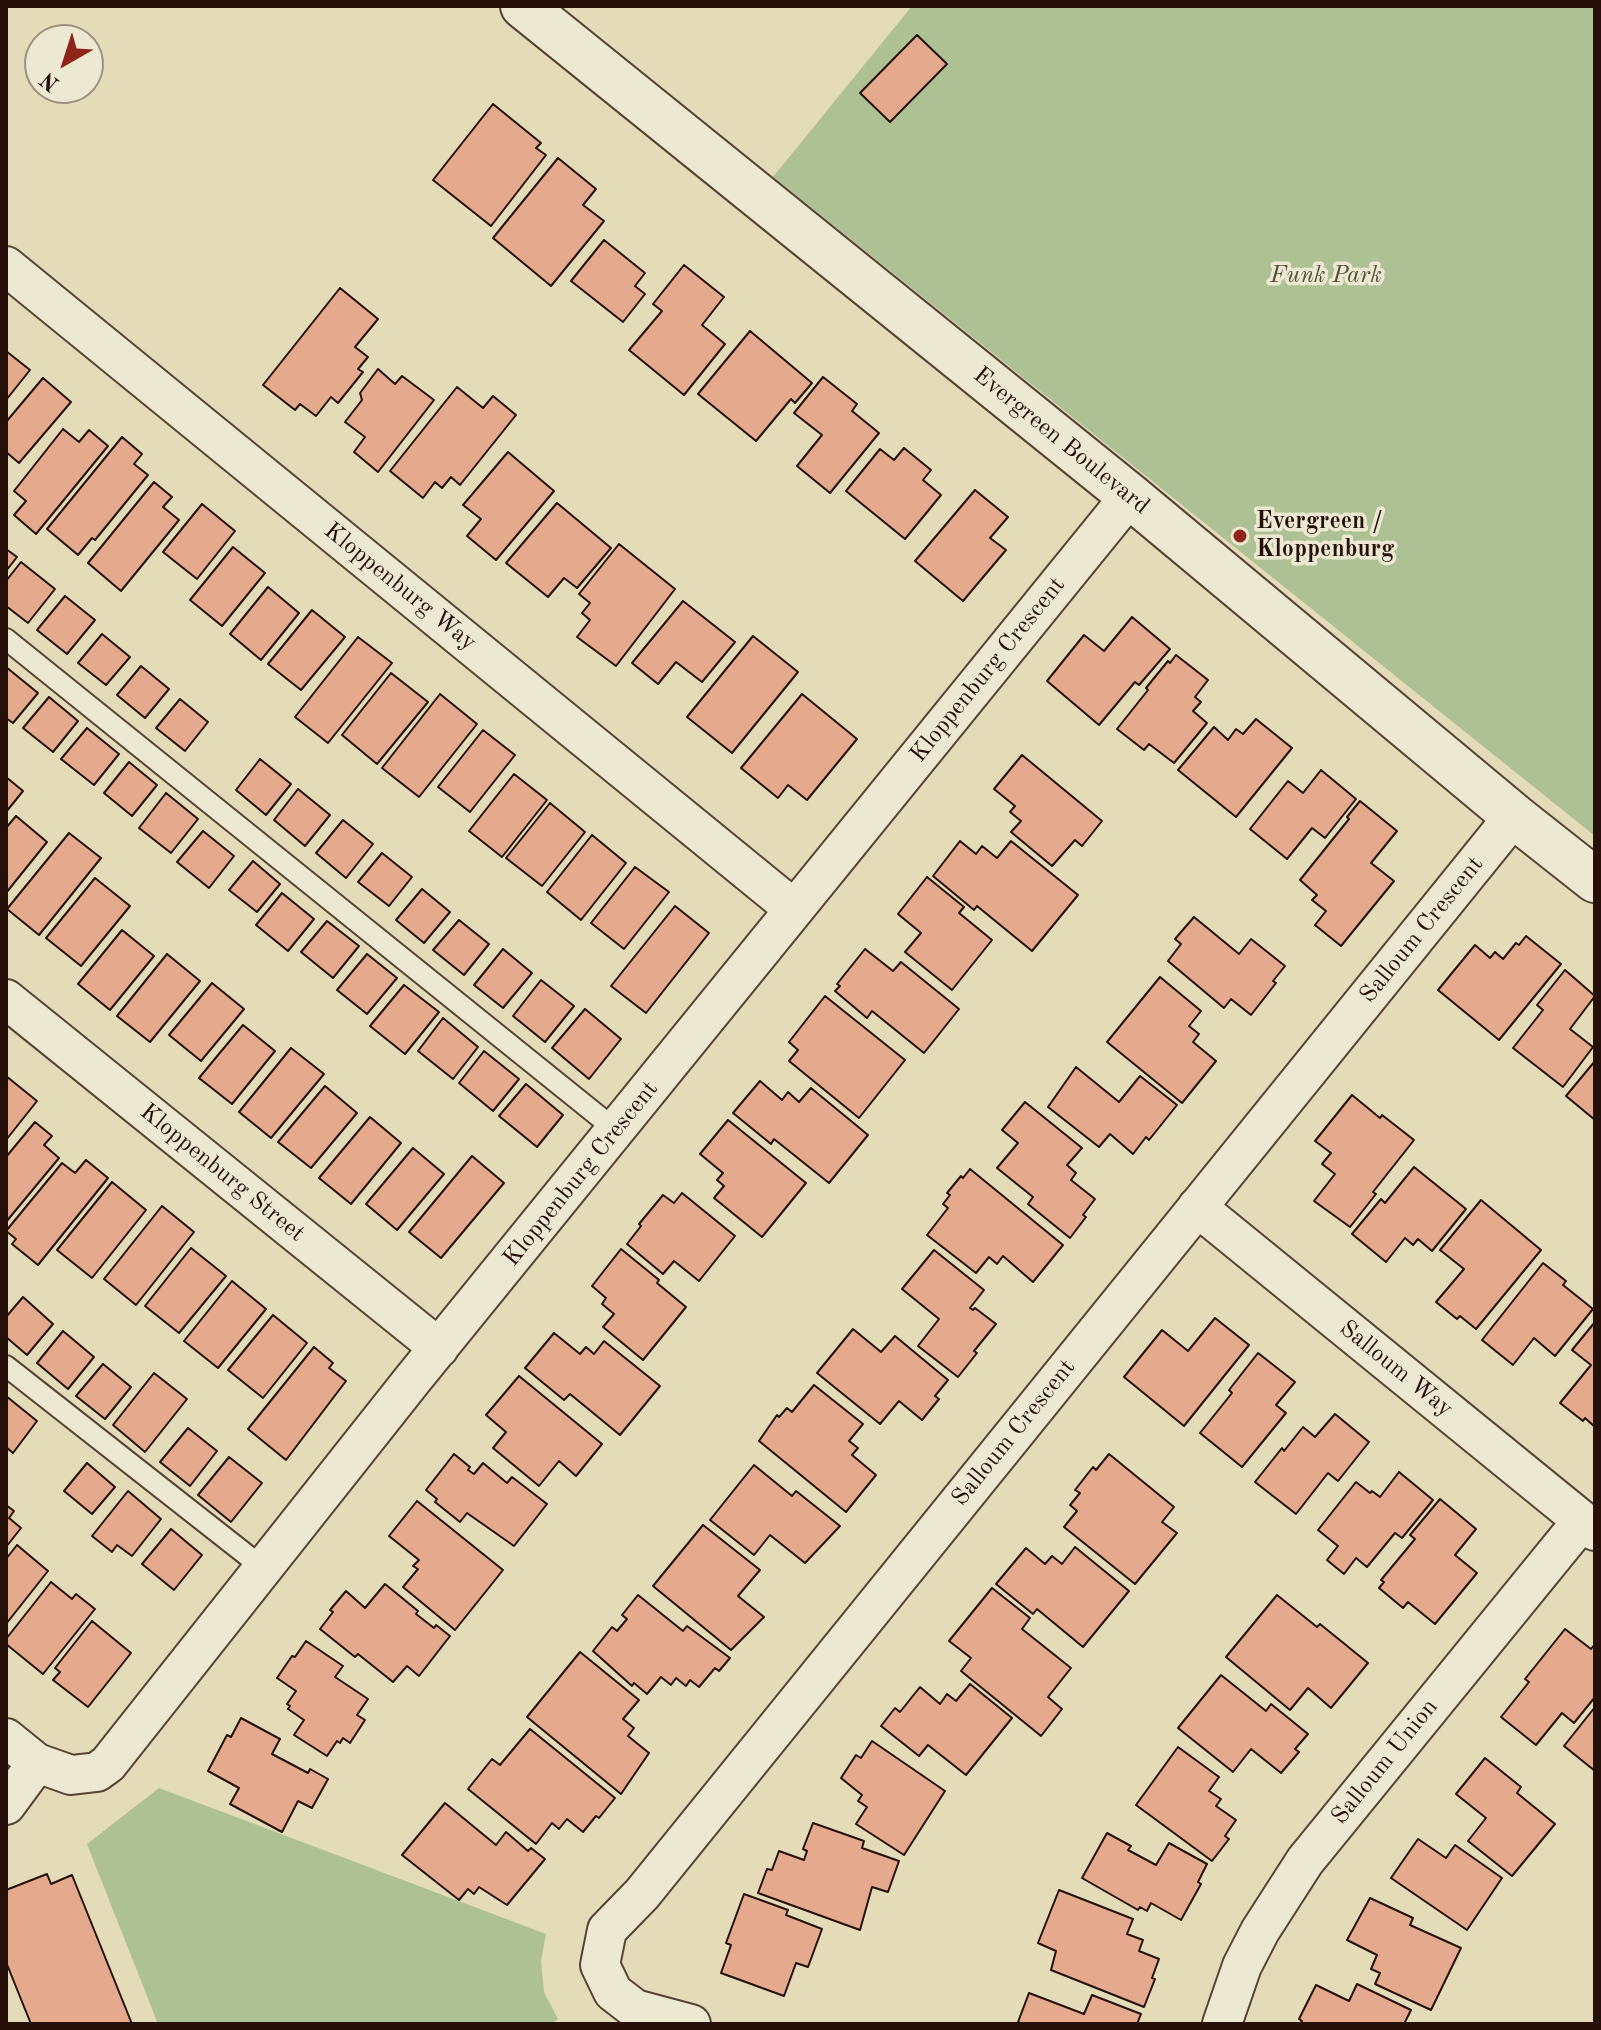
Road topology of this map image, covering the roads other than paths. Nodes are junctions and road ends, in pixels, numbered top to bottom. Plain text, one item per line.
1 (530, 8) edge
2 (6, 266) edge
3 (1130, 496) junction
4 (6, 639) edge
5 (1514, 816) junction
6 (1595, 880) edge
7 (794, 909) junction
8 (6, 999) edge
9 (617, 1131) junction
10 (1197, 1207) junction
11 (439, 1348) junction
12 (6, 1366) edge
13 (1588, 1526) edge
14 (262, 1567) junction
15 (6, 1738) edge
16 (37, 1763) junction
17 (6, 1805) edge
18 (691, 2024) edge
19 (1222, 2024) edge

1 - 3 street, Evergreen Boulevard
2 - 7 street, Kloppenburg Way
3 - 5 street, Evergreen Boulevard
3 - 7 street, Kloppenburg Crescent
4 - 9 lane
5 - 6 street, Evergreen Boulevard
5 - 10 street, Salloum Crescent
7 - 9 street, Kloppenburg Crescent
8 - 11 street, Kloppenburg Street
9 - 11 street, Kloppenburg Crescent
10 - 13 street, Salloum Way
10 - 18 street, Salloum Crescent
11 - 14 street, Kloppenburg Crescent
12 - 14 lane
13 - 19 street, Salloum Union
14 - 16 street, Kloppenburg Crescent
15 - 16 street, Kloppenburg Crescent
16 - 17 street

